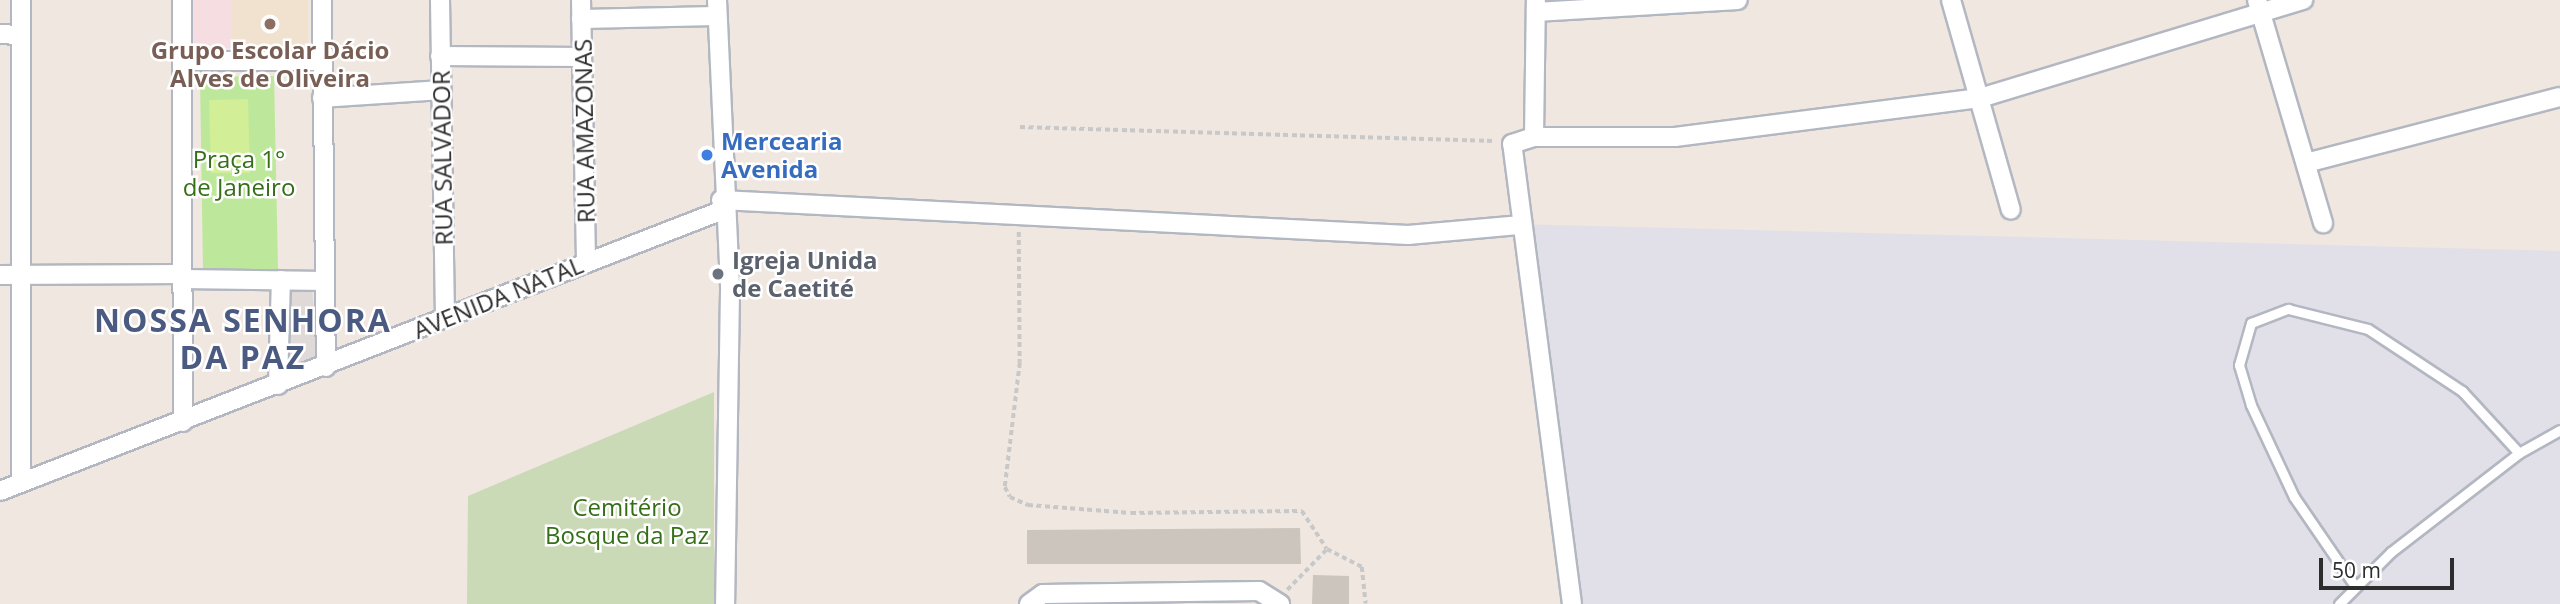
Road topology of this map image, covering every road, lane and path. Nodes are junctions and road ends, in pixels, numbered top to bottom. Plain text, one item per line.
1 (21, 0) edge
2 (182, 0) edge
3 (322, 0) edge
4 (440, 0) edge
5 (581, 0) edge
6 (1738, 0) edge
7 (1951, 0) edge
8 (2303, 0) edge
9 (1536, 6) edge
10 (2260, 7) edge
11 (717, 8) edge
12 (582, 19) junction
13 (0, 34) edge
14 (21, 35) junction
15 (440, 56) junction
16 (582, 57) junction
17 (183, 61) junction
18 (323, 61) junction
19 (441, 90) junction
20 (2560, 97) edge
21 (323, 98) junction
22 (1980, 98) junction
23 (1020, 127) dead end
24 (1534, 138) junction
25 (1515, 142) junction
26 (2306, 163) junction
27 (722, 205) junction
28 (2011, 210) dead end
29 (1019, 215) junction
30 (2323, 223) dead end
31 (1519, 225) junction
32 (586, 262) junction
33 (9, 275) edge
34 (183, 277) junction
35 (281, 279) junction
36 (325, 281) junction
37 (445, 317) junction
38 (326, 367) junction
39 (278, 385) junction
40 (183, 422) junction
41 (2560, 430) edge
42 (2519, 453) junction
43 (21, 482) junction
44 (0, 491) edge
45 (1327, 549) junction
46 (2355, 586) junction
47 (1279, 602) edge
48 (725, 604) edge
49 (1029, 604) edge
50 (1366, 604) edge
51 (1572, 604) edge
52 (2339, 604) edge

1 - 14 street
2 - 17 street
3 - 18 street
4 - 15 street, RUA SALVADOR
5 - 12 street, RUA AMAZONAS
6 - 9 street
7 - 22 street
8 - 10 street
9 - 24 street
10 - 22 street
10 - 26 street
11 - 12 street
11 - 27 street
12 - 16 street, RUA AMAZONAS
13 - 14 street
14 - 33 street
15 - 16 street
15 - 19 street, RUA SALVADOR
16 - 32 street, RUA AMAZONAS
17 - 18 street
17 - 34 street
18 - 21 street
19 - 21 street
19 - 37 street, RUA SALVADOR
20 - 26 street
21 - 36 street
22 - 24 street
22 - 28 street
23 - 25 path
24 - 25 street
25 - 31 street
26 - 30 street
27 - 29 street
27 - 32 street, AVENIDA NATAL
27 - 48 street
29 - 31 street
29 - 45 path
31 - 51 street
32 - 37 street, AVENIDA NATAL
33 - 34 street
33 - 43 street
34 - 35 street
34 - 40 street
35 - 36 street
35 - 39 street
36 - 38 street
37 - 38 street, AVENIDA NATAL
38 - 39 street, AVENIDA NATAL
39 - 40 street, AVENIDA NATAL
40 - 43 street, AVENIDA NATAL
41 - 42 lane
42 - 46 lane
42 - 46 lane
43 - 44 street, AVENIDA NATAL
45 - 47 path
45 - 50 path
46 - 52 lane
47 - 49 street

